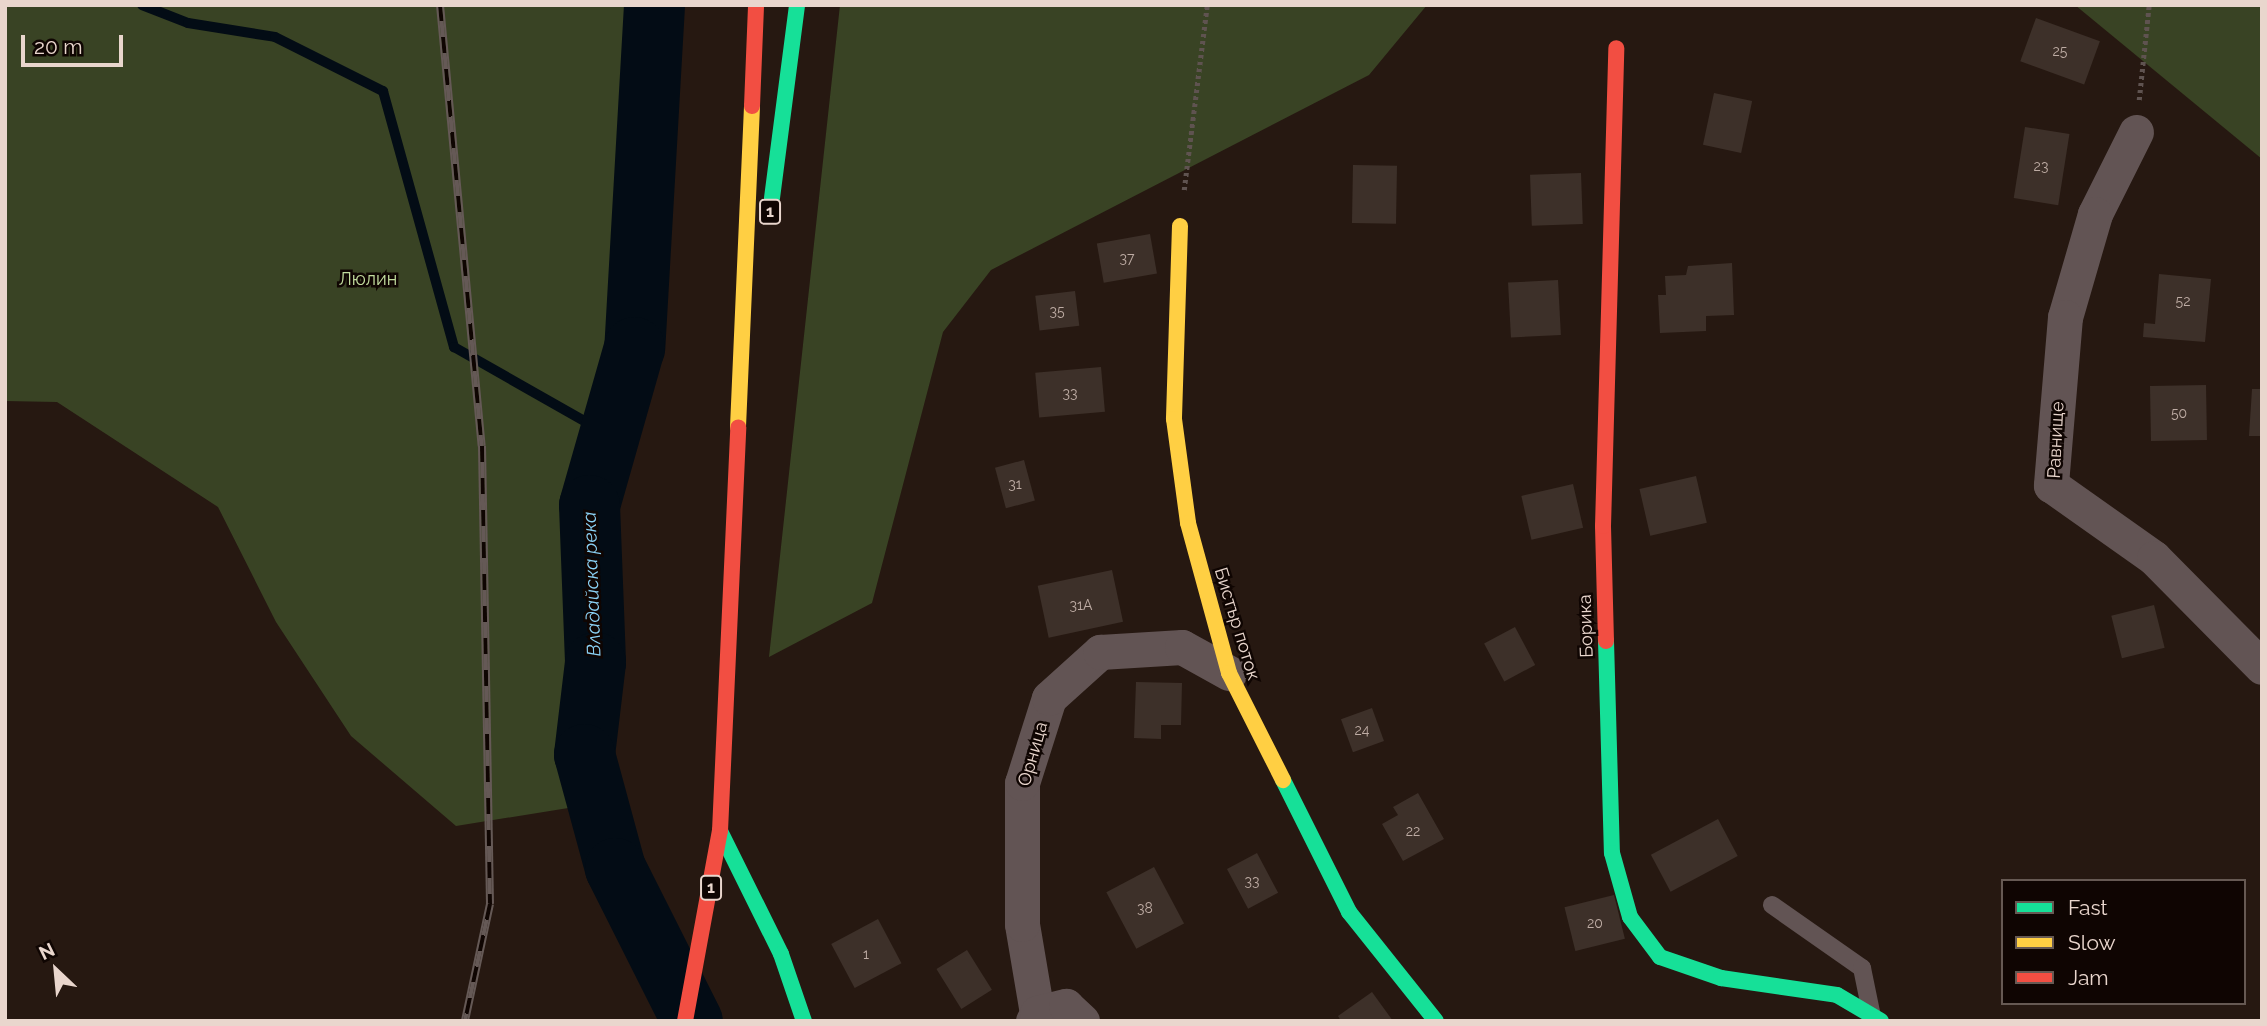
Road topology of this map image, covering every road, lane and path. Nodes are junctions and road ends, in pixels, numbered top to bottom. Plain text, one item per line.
1 (756, 5) edge
2 (797, 5) edge
3 (1208, 5) edge
4 (2149, 5) edge
5 (1616, 48) dead end
6 (2136, 132) joint
7 (770, 212) dead end
8 (1180, 226) joint
9 (765, 253) dead end
10 (743, 419) junction
11 (2262, 667) edge
12 (1229, 673) junction
13 (720, 831) junction
14 (1772, 905) dead end
15 (1035, 1017) edge
16 (1877, 1018) edge
17 (685, 1021) edge
18 (804, 1021) edge
19 (1082, 1021) edge
20 (1436, 1021) edge

1 - 10 main road, 1
2 - 7 main road, 1
3 - 8 path
4 - 6 path
5 - 16 main road, Борика
6 - 11 street, Равнище
8 - 12 main road, Бистър поток
9 - 10 main road, 1
10 - 13 main road, 1
12 - 15 street, Орница
12 - 20 main road, Бистър поток
13 - 17 main road, 1
13 - 18 main road
14 - 16 lane
15 - 19 street, Орница

